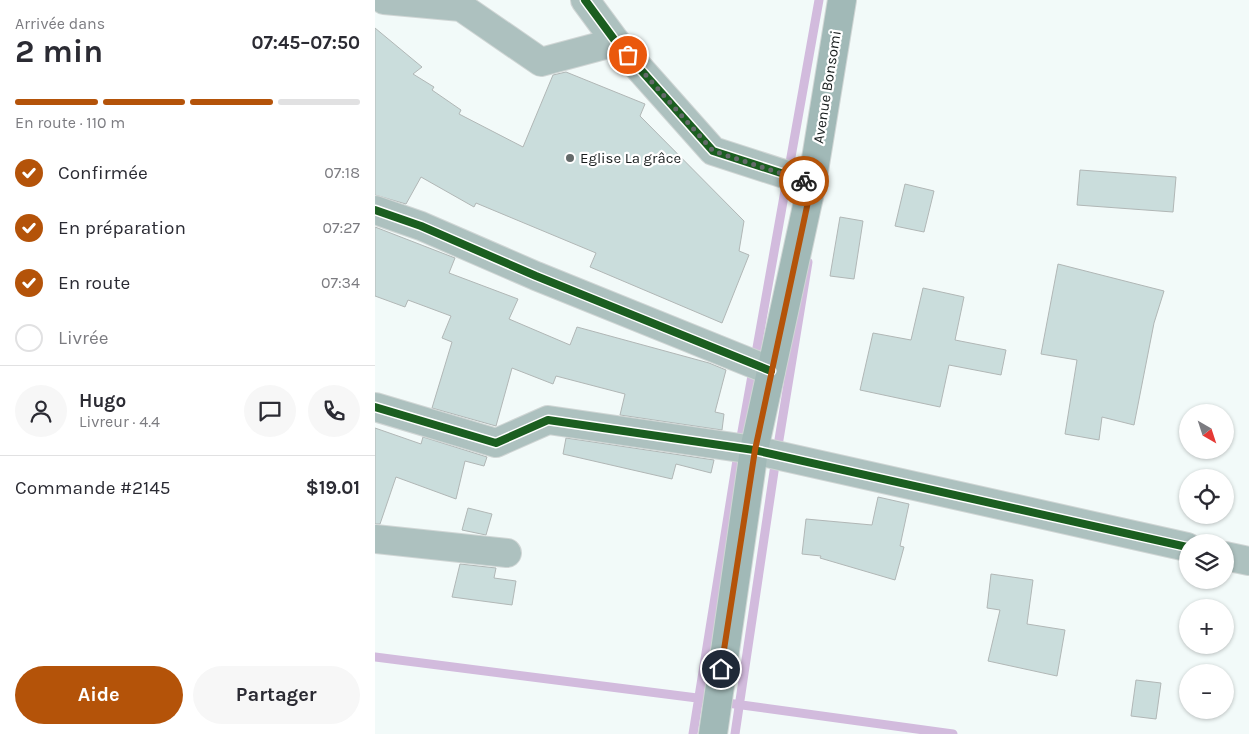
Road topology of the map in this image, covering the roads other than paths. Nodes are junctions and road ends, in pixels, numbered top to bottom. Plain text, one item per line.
1 (384, 0) edge
2 (585, 0) edge
3 (842, 0) edge
4 (616, 42) junction
5 (812, 183) junction
6 (375, 210) edge
7 (771, 371) junction
8 (375, 407) edge
9 (755, 450) junction
10 (375, 539) edge
11 (1179, 545) edge
12 (507, 553) dead end
13 (1234, 558) edge
14 (1249, 561) edge
15 (713, 734) edge

1 - 4 street
2 - 4 street
3 - 5 main road, Avenue Bonsomi
4 - 5 street
5 - 7 main road, Avenue Bonsomi
6 - 7 street
7 - 9 main road, Avenue Bonsomi
8 - 9 street
9 - 11 street
9 - 15 main road, Avenue Bonsomi
10 - 12 street
13 - 14 street

